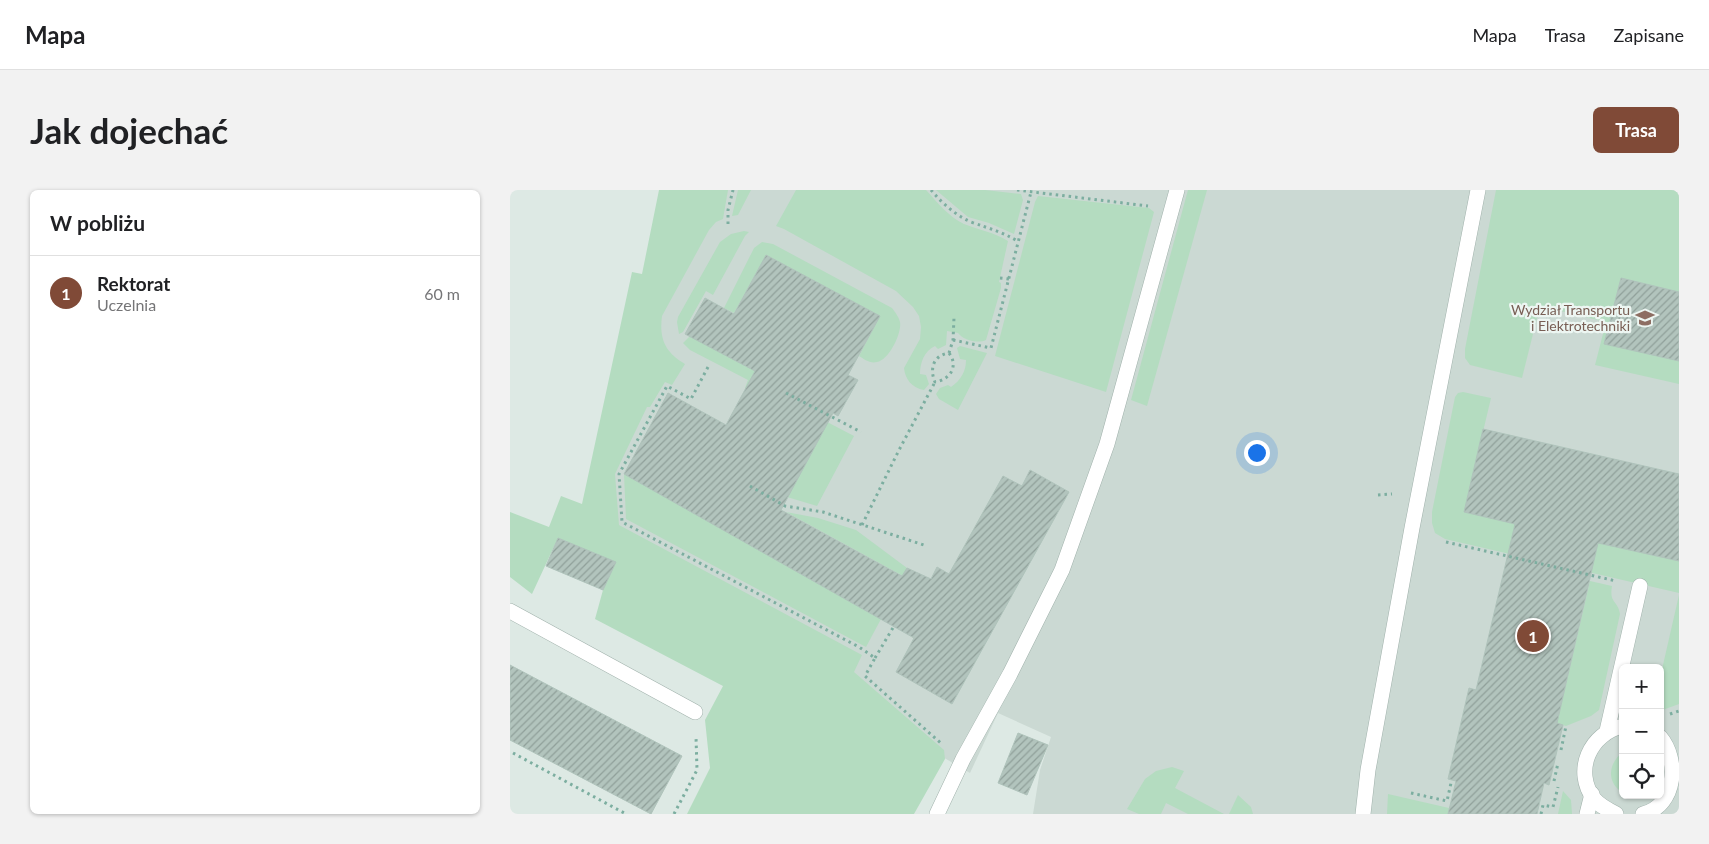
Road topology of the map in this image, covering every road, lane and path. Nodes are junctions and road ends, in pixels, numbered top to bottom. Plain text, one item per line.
1 (733, 190) edge
2 (931, 190) edge
3 (1017, 190) edge
4 (1177, 190) edge
5 (1478, 190) edge
6 (1031, 192) junction
7 (1172, 208) junction
8 (728, 224) dead end
9 (1019, 242) junction
10 (1000, 278) dead end
11 (1009, 279) junction
12 (954, 318) dead end
13 (953, 340) junction
14 (949, 353) junction
15 (708, 367) dead end
16 (935, 382) junction
17 (786, 394) dead end
18 (861, 432) dead end
19 (750, 486) dead end
20 (862, 525) junction
21 (1446, 542) dead end
22 (927, 546) dead end
23 (1640, 586) joint
24 (510, 611) edge
25 (894, 626) dead end
26 (876, 658) junction
27 (1679, 710) edge
28 (695, 712) joint
29 (1669, 714) dead end
30 (1619, 727) edge
31 (1606, 731) junction
32 (1664, 742) edge
33 (513, 753) dead end
34 (964, 759) junction
35 (1677, 780) edge
36 (1451, 783) dead end
37 (1558, 787) dead end
38 (1411, 793) dead end
39 (1592, 794) junction
40 (626, 814) edge
41 (674, 814) edge
42 (937, 814) edge
43 (1363, 814) edge
44 (1542, 814) edge
45 (1587, 814) edge
46 (1616, 814) edge
47 (1643, 814) edge

1 - 8 path
2 - 9 path
3 - 6 path
4 - 7 lane
5 - 43 lane
6 - 7 path
6 - 9 path
7 - 34 lane
9 - 11 path
10 - 11 path
11 - 13 path
12 - 13 path
13 - 14 path
14 - 16 path
14 - 16 path
15 - 26 path
16 - 20 path
17 - 18 path
19 - 20 path
20 - 22 path
21 - 23 path
23 - 31 lane
24 - 28 lane
25 - 26 path
26 - 34 path
27 - 29 path
28 - 41 path
30 - 31 lane
31 - 39 lane
32 - 35 lane
33 - 40 path
34 - 42 lane
35 - 47 lane
36 - 38 path
37 - 44 path
39 - 45 lane
39 - 46 lane

